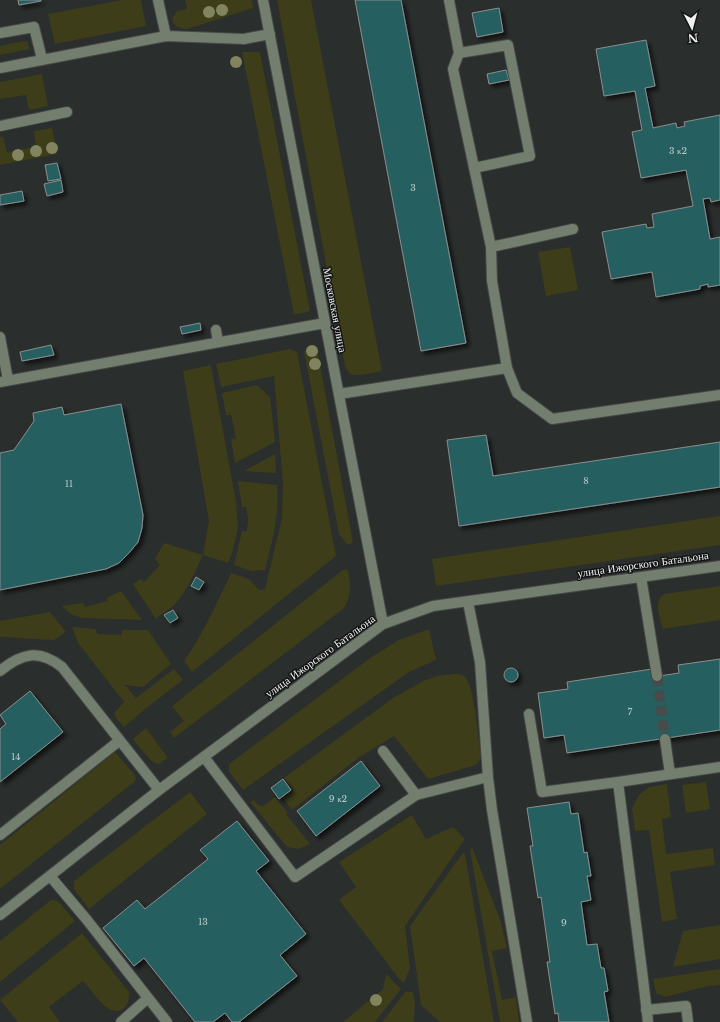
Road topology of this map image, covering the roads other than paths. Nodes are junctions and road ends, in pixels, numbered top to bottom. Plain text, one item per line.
1 (158, 0) edge
2 (263, 0) edge
3 (449, 0) edge
4 (0, 33) edge
5 (270, 34) junction
6 (166, 36) junction
7 (459, 53) junction
8 (42, 59) junction
9 (0, 68) edge
10 (67, 112) dead end
11 (0, 126) edge
12 (474, 168) junction
13 (573, 229) dead end
14 (491, 247) junction
15 (325, 323) junction
16 (216, 330) dead end
17 (0, 337) edge
18 (218, 342) junction
19 (507, 368) junction
20 (4, 381) edge
21 (338, 394) junction
22 (720, 396) edge
23 (720, 566) edge
24 (642, 577) junction
25 (468, 602) junction
26 (383, 624) junction
27 (0, 671) edge
28 (658, 676) tunnel mouth
29 (529, 714) dead end
30 (665, 739) tunnel mouth
31 (119, 741) junction
32 (383, 751) dead end
33 (204, 757) junction
34 (720, 767) edge
35 (670, 774) junction
36 (488, 777) junction
37 (618, 782) junction
38 (159, 790) junction
39 (416, 795) junction
40 (0, 836) edge
41 (50, 876) junction
42 (0, 915) edge
43 (148, 998) junction
44 (646, 1010) junction
45 (121, 1022) edge
46 (167, 1022) edge
47 (527, 1022) edge
48 (648, 1022) edge
49 (688, 1022) edge

1 - 6 street
2 - 5 street, Московская улица
3 - 7 street
4 - 8 street
5 - 6 street
5 - 15 street, Московская улица
6 - 8 street
7 - 12 street
7 - 12 street
8 - 9 street
10 - 11 street
12 - 14 street
13 - 14 street
14 - 19 street
15 - 18 street
15 - 21 street, Московская улица
16 - 18 street
17 - 20 street
18 - 20 street
19 - 21 street
19 - 22 street
21 - 26 street, Московская улица
23 - 24 street, улица Ижорского Батальона
24 - 25 street, улица Ижорского Батальона
24 - 28 street
25 - 26 street, улица Ижорского Батальона
25 - 36 street
26 - 33 street, улица Ижорского Батальона
27 - 31 street
29 - 37 street
30 - 35 street
31 - 38 street
31 - 40 street
32 - 39 street
33 - 38 street, улица Ижорского Батальона
33 - 39 street
34 - 35 street
35 - 37 street
36 - 39 street
36 - 47 street
37 - 44 street
38 - 41 street, улица Ижорского Батальона
41 - 42 street, улица Ижорского Батальона
41 - 43 street
43 - 45 street
43 - 46 street
44 - 48 street
44 - 49 street

